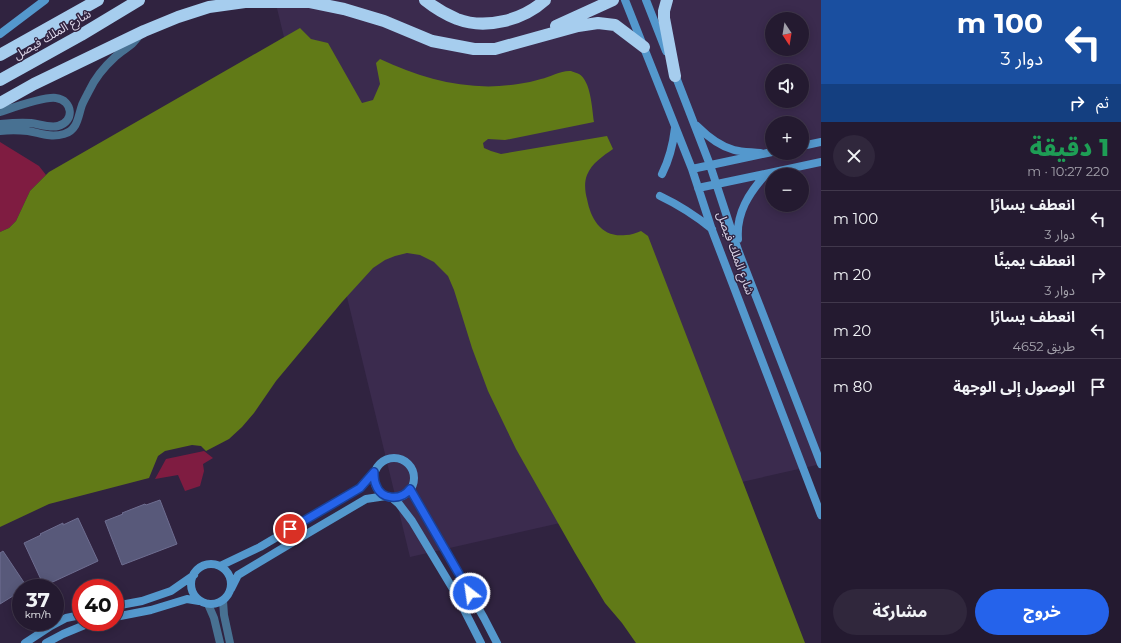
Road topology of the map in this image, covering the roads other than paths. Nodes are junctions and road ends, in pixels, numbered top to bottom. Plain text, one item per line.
1 (45, 0) edge
2 (98, 0) edge
3 (139, 0) edge
4 (425, 0) edge
5 (545, 0) edge
6 (613, 0) edge
7 (625, 0) edge
8 (646, 0) edge
9 (667, 0) edge
10 (2, 32) edge
11 (141, 33) junction
12 (518, 42) junction
13 (644, 47) junction
14 (0, 55) edge
15 (675, 76) junction
16 (0, 80) edge
17 (0, 103) edge
18 (0, 112) edge
19 (0, 124) edge
20 (694, 124) junction
21 (675, 126) junction
22 (0, 131) edge
23 (821, 142) edge
24 (809, 145) edge
25 (765, 153) edge
26 (765, 154) edge
27 (821, 162) edge
28 (710, 165) junction
29 (794, 168) edge
30 (692, 169) junction
31 (662, 174) dead end
32 (765, 174) edge
33 (765, 175) edge
34 (716, 184) junction
35 (698, 188) junction
36 (660, 196) dead end
37 (712, 230) junction
38 (738, 250) junction
39 (821, 464) edge
40 (374, 472) junction
41 (410, 489) junction
42 (389, 497) junction
43 (821, 515) edge
44 (220, 566) junction
45 (194, 575) junction
46 (231, 589) junction
47 (199, 600) junction
48 (223, 600) junction
49 (124, 604) edge
50 (208, 604) junction
51 (124, 615) edge
52 (72, 617) edge
53 (72, 630) edge
54 (25, 643) edge
55 (46, 643) edge
56 (220, 643) edge
57 (230, 643) edge
58 (481, 643) edge
59 (497, 643) edge

1 - 10 street
2 - 14 highway, شارع الملك فيصل
3 - 16 highway, شارع الملك فيصل
4 - 5 highway
6 - 12 highway
7 - 13 street, شارع الملك فيصل
8 - 15 street, شارع الملك فيصل
9 - 15 highway
11 - 12 highway
11 - 17 highway
11 - 22 street
12 - 13 highway
13 - 21 street, شارع الملك فيصل
15 - 20 street, شارع الملك فيصل
18 - 19 street
20 - 25 street
20 - 28 street, شارع الملك فيصل
21 - 30 street, شارع الملك فيصل
21 - 31 street
23 - 24 street
26 - 28 street
27 - 29 street
28 - 30 street
28 - 34 street, شارع الملك فيصل
30 - 35 street, شارع الملك فيصل
32 - 34 street
33 - 38 street
34 - 35 street
34 - 38 street, شارع الملك فيصل
35 - 37 street, شارع الملك فيصل
36 - 37 street
37 - 43 street, شارع الملك فيصل
38 - 39 street, شارع الملك فيصل
40 - 41 street
40 - 42 street
40 - 44 street
41 - 42 street
41 - 59 street
42 - 46 street
42 - 58 street
44 - 45 street
44 - 46 street
45 - 47 street
45 - 49 street
46 - 48 street
47 - 50 street
47 - 51 street
48 - 50 street
48 - 57 street
50 - 56 street
52 - 54 street
53 - 55 street

